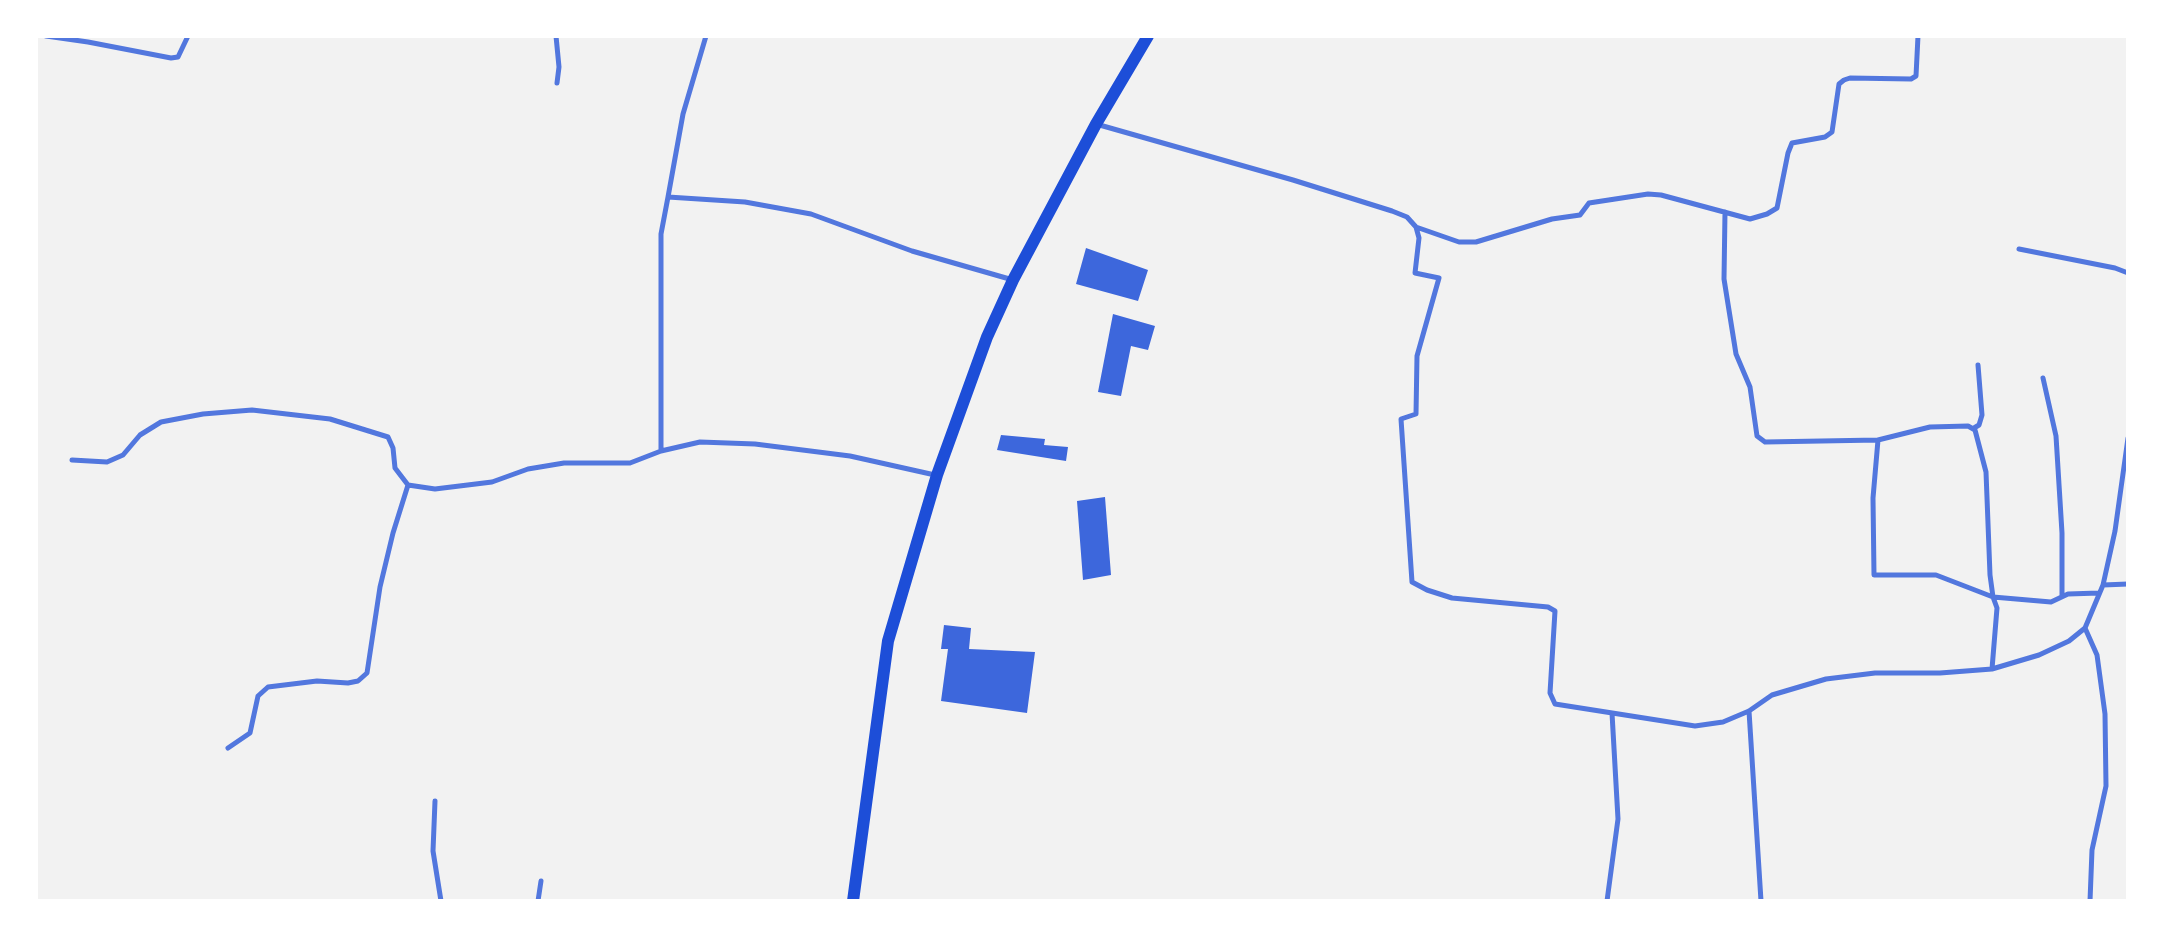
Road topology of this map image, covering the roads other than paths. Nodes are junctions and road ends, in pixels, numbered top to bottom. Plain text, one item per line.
1 (46, 36) edge
2 (188, 36) edge
3 (556, 36) edge
4 (706, 36) edge
5 (1148, 36) edge
6 (1918, 36) edge
7 (557, 83) dead end
8 (1096, 124) junction
9 (668, 197) junction
10 (1725, 212) junction
11 (1416, 227) junction
12 (2019, 250) dead end
13 (2128, 273) edge
14 (1013, 280) junction
15 (1978, 365) dead end
16 (2043, 378) dead end
17 (1974, 428) junction
18 (2128, 438) edge
19 (1878, 440) junction
20 (661, 451) junction
21 (72, 460) dead end
22 (937, 475) junction
23 (408, 485) junction
24 (2128, 584) edge
25 (2103, 585) junction
26 (2099, 593) junction
27 (2062, 596) junction
28 (1993, 597) junction
29 (2085, 628) junction
30 (1992, 669) junction
31 (1749, 711) junction
32 (1612, 713) junction
33 (228, 748) dead end
34 (435, 801) dead end
35 (541, 881) dead end
36 (441, 901) edge
37 (538, 901) edge
38 (853, 901) edge
39 (1607, 901) edge
40 (1761, 901) edge
41 (2090, 901) edge

1 - 2 street
3 - 7 street
4 - 9 street
5 - 8 main road
6 - 10 street
8 - 11 street
8 - 14 main road
9 - 14 street
9 - 20 street
10 - 11 street
10 - 19 street
11 - 32 street
12 - 13 street
14 - 22 main road
15 - 17 street
16 - 27 street
17 - 19 street
17 - 28 street
18 - 25 street
19 - 28 street
20 - 22 street
20 - 23 street
21 - 23 street
22 - 38 main road
23 - 33 street
24 - 25 street
25 - 26 street
26 - 27 street
26 - 29 street
27 - 28 street
28 - 30 street
29 - 30 street
29 - 41 street
30 - 31 street
31 - 32 street
31 - 40 street
32 - 39 street
34 - 36 street
35 - 37 street

